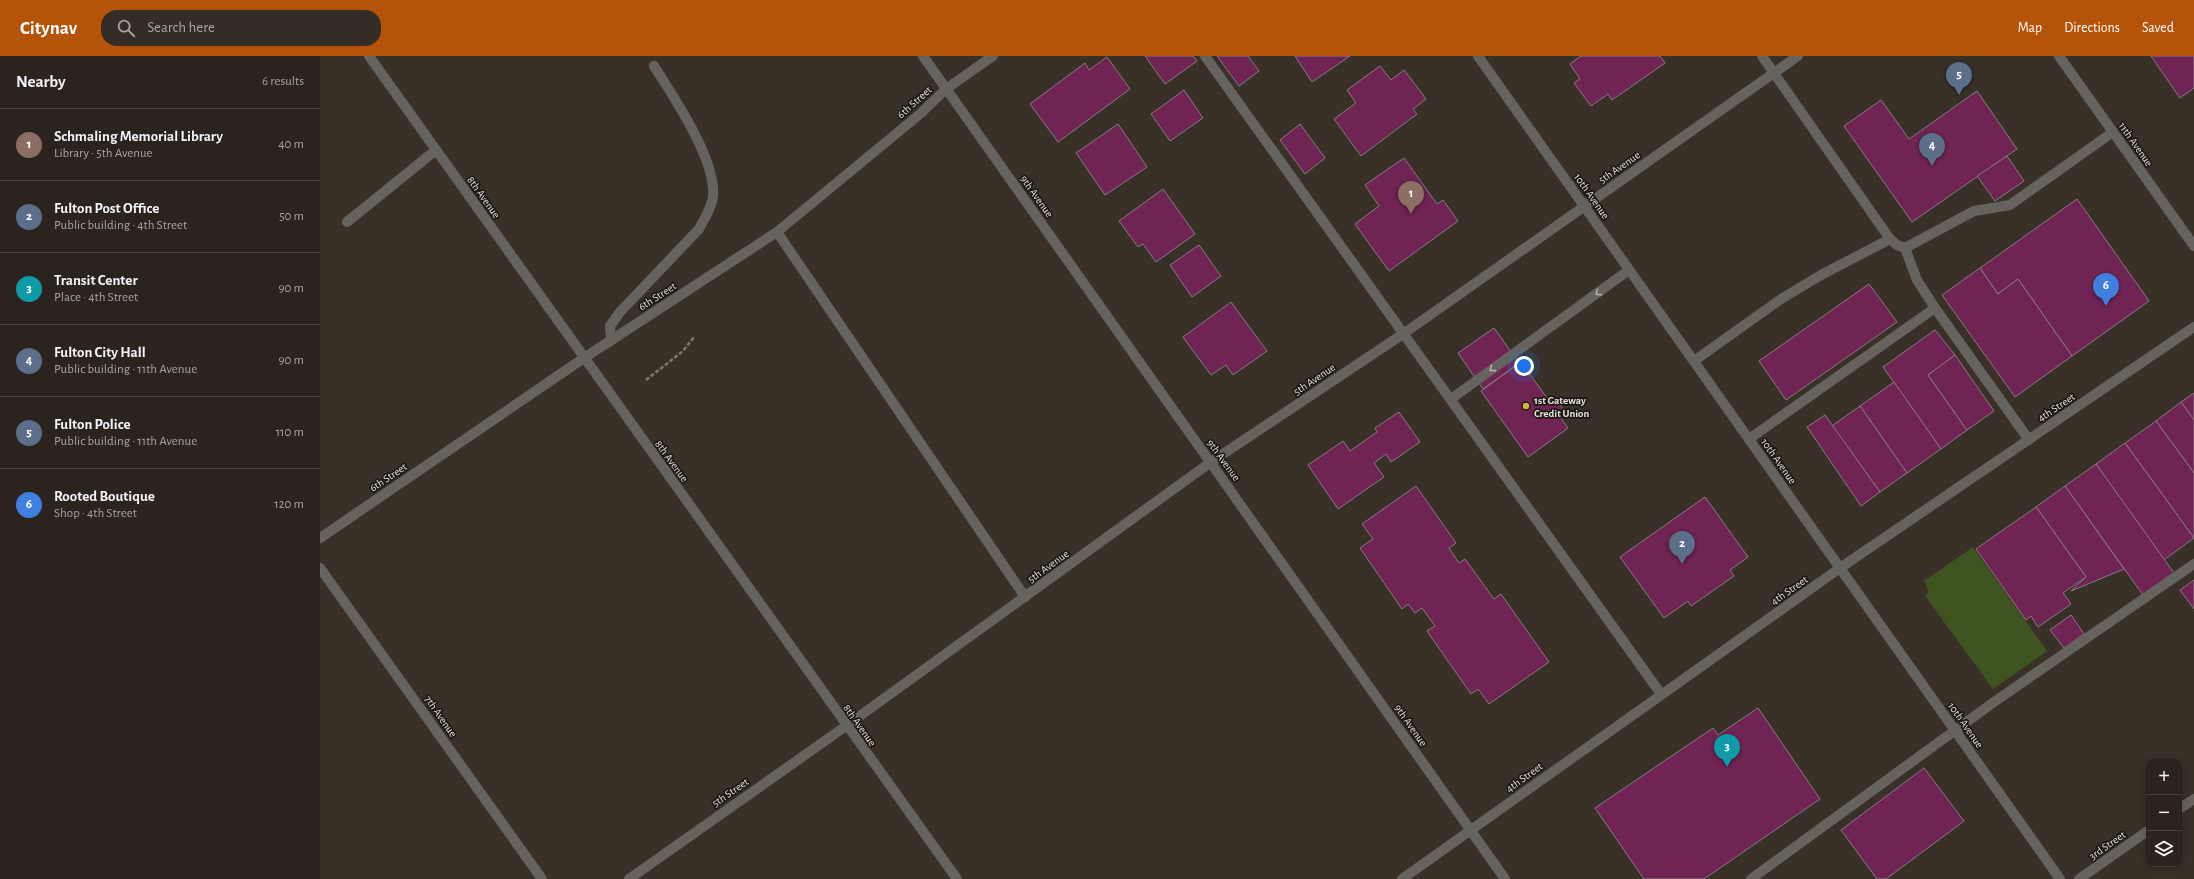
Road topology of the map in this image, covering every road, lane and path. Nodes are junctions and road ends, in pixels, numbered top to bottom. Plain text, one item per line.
1 (369, 56) edge
2 (923, 56) edge
3 (993, 56) edge
4 (1205, 56) edge
5 (1478, 56) edge
6 (1762, 56) edge
7 (1798, 56) edge
8 (2059, 56) edge
9 (654, 66) dead end
10 (1774, 73) junction
11 (946, 89) junction
12 (2112, 132) junction
13 (436, 150) junction
14 (1584, 207) junction
15 (347, 222) dead end
16 (777, 232) junction
17 (1890, 239) junction
18 (2194, 246) edge
19 (1905, 248) junction
20 (1629, 270) junction
21 (1935, 308) junction
22 (2194, 327) edge
23 (1403, 334) junction
24 (694, 337) dead end
25 (611, 340) junction
26 (584, 358) junction
27 (1694, 361) junction
28 (646, 380) dead end
29 (1451, 399) junction
30 (1748, 439) junction
31 (2029, 440) junction
32 (1211, 462) junction
33 (320, 538) edge
34 (2194, 564) edge
35 (320, 568) edge
36 (1840, 568) junction
37 (1025, 598) junction
38 (1661, 694) junction
39 (846, 726) junction
40 (1956, 730) junction
41 (2194, 799) edge
42 (2182, 807) edge
43 (1471, 830) junction
44 (2148, 831) edge
45 (542, 879) edge
46 (629, 879) edge
47 (957, 879) edge
48 (1402, 879) edge
49 (1505, 879) edge
50 (1751, 879) edge
51 (2060, 879) edge
52 (2079, 879) edge

1 - 13 street, 8th Avenue
2 - 11 street, 9th Avenue
3 - 11 street, 6th Street
4 - 23 street
5 - 14 street, 10th Avenue
6 - 10 street
7 - 10 street, 5th Avenue
8 - 12 street, 11th Avenue
9 - 25 street
10 - 14 street, 5th Avenue
10 - 17 street
11 - 16 street, 6th Street
11 - 32 street, 9th Avenue
12 - 18 street, 11th Avenue
12 - 19 street
13 - 15 street
13 - 26 street, 8th Avenue
14 - 20 street, 10th Avenue
14 - 23 street, 5th Avenue
16 - 25 street, 6th Street
16 - 37 street
17 - 19 street
17 - 27 street
19 - 21 street
20 - 27 street, 10th Avenue
20 -> 29 street
21 - 30 street
21 - 31 street
22 - 31 street, 4th Street
23 - 29 street
23 - 32 street, 5th Avenue
24 - 28 path
25 - 26 street, 6th Street
26 - 33 street, 6th Street
26 - 39 street, 8th Avenue
27 - 30 street, 10th Avenue
29 - 38 street
30 - 36 street, 10th Avenue
31 - 36 street, 4th Street
32 - 37 street, 5th Avenue
32 - 43 street, 9th Avenue
34 - 40 street
35 - 45 street, 7th Avenue
36 - 38 street, 4th Street
36 - 40 street, 10th Avenue
37 - 39 street, 5th Avenue
38 - 43 street, 4th Street
39 - 46 street, 5th Street
39 - 47 street, 8th Avenue
40 - 50 street
40 - 51 street, 10th Avenue
41 - 42 street
43 - 48 street, 4th Street
43 - 49 street, 9th Avenue
44 - 52 street, 3rd Street

